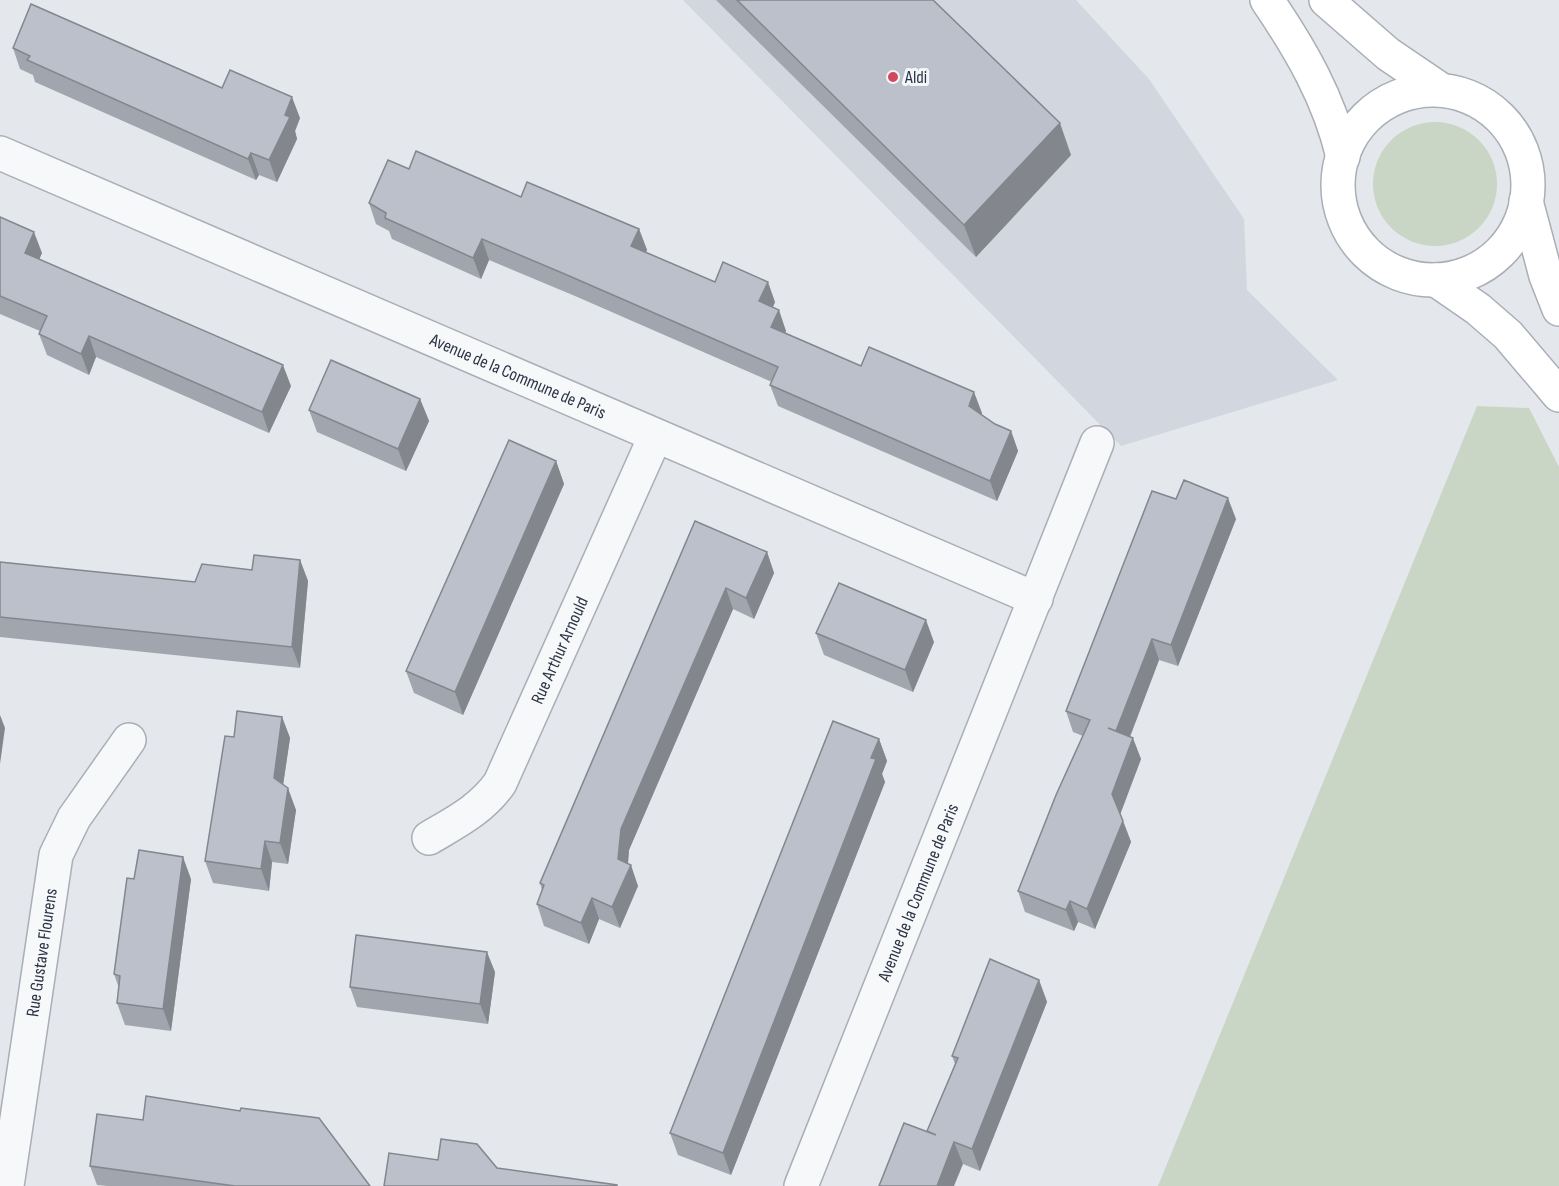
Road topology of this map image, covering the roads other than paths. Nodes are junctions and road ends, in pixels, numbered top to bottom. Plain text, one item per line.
1 (1267, 0) edge
2 (1326, 0) edge
3 (1441, 90) junction
4 (0, 153) edge
5 (1342, 158) junction
6 (1527, 201) junction
7 (1436, 280) junction
8 (1559, 309) edge
9 (1559, 395) edge
10 (655, 437) junction
11 (1097, 443) dead end
12 (1036, 599) junction
13 (129, 741) dead end
14 (429, 838) dead end
15 (7, 1186) edge
16 (801, 1186) edge

1 - 5 main road
2 - 3 main road
3 - 5 main road
3 - 6 main road
4 - 10 street, Avenue de la Commune de Paris
5 - 7 main road
6 - 7 main road
6 - 8 main road
7 - 9 main road
10 - 12 street, Avenue de la Commune de Paris
10 - 14 street, Rue Arthur Arnould
11 - 12 street, Avenue de la Commune de Paris
12 - 16 street, Avenue de la Commune de Paris
13 - 15 street, Rue Gustave Flourens

